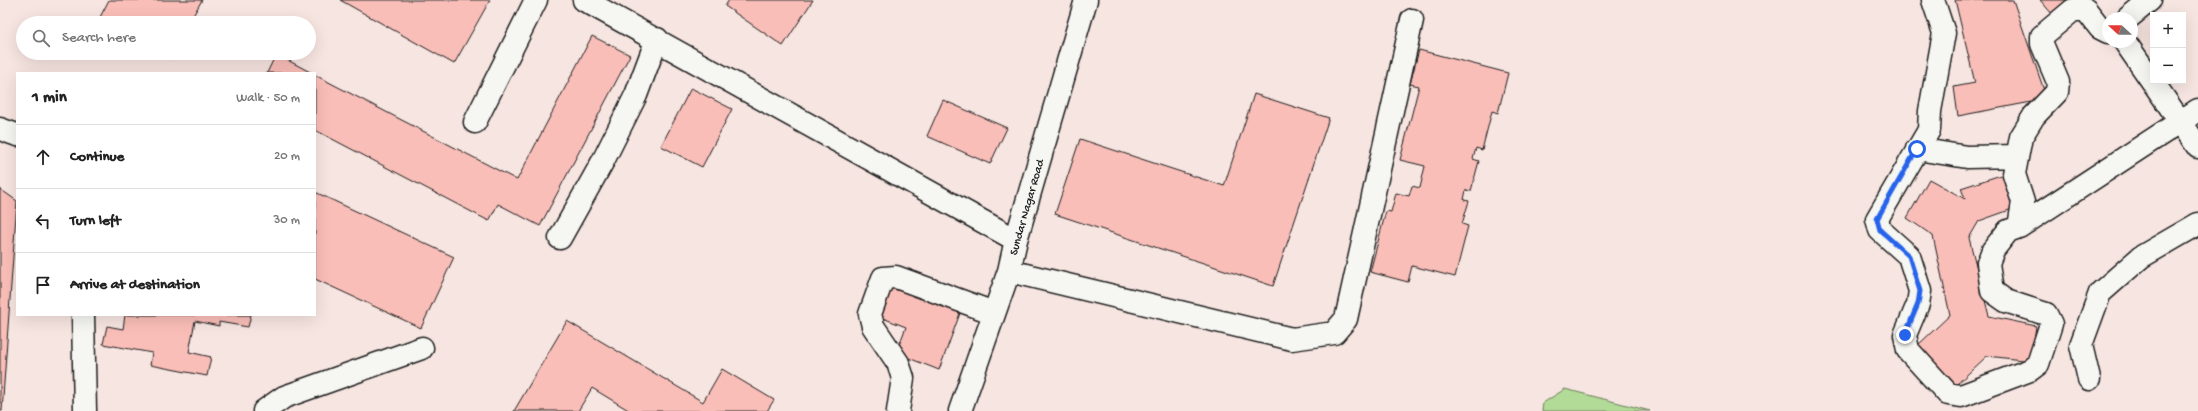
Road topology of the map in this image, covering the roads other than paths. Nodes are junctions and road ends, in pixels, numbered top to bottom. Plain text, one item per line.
1 (536, 0) edge
2 (584, 0) edge
3 (1086, 0) edge
4 (1933, 0) edge
5 (2150, 0) edge
6 (2075, 5) edge
7 (2135, 12) edge
8 (1412, 20) dead end
9 (2102, 29) edge
10 (657, 39) junction
11 (2130, 48) edge
12 (2189, 115) edge
13 (475, 122) dead end
14 (0, 130) edge
15 (16, 135) edge
16 (2198, 147) edge
17 (1917, 149) junction
18 (2017, 156) junction
19 (2198, 224) edge
20 (2019, 227) junction
21 (560, 238) dead end
22 (1016, 240) junction
23 (1009, 271) junction
24 (994, 313) junction
25 (83, 316) edge
26 (422, 348) dead end
27 (2089, 379) dead end
28 (85, 411) edge
29 (264, 411) edge
30 (898, 411) edge
31 (960, 411) edge

1 - 13 street
2 - 10 street
3 - 22 street, Sundar Nagar Road
4 - 17 street
5 - 7 street
6 - 9 street
6 - 18 street
8 - 23 street
10 - 21 street
10 - 22 street
11 - 12 street
12 - 16 street
12 - 20 street
14 - 15 street
17 - 18 street
17 - 20 street
18 - 20 street
19 - 27 street
22 - 23 street, Sundar Nagar Road
23 - 24 street, Sundar Nagar Road
24 - 30 street
24 - 31 street, Sundar Nagar Road
25 - 28 street
26 - 29 street

